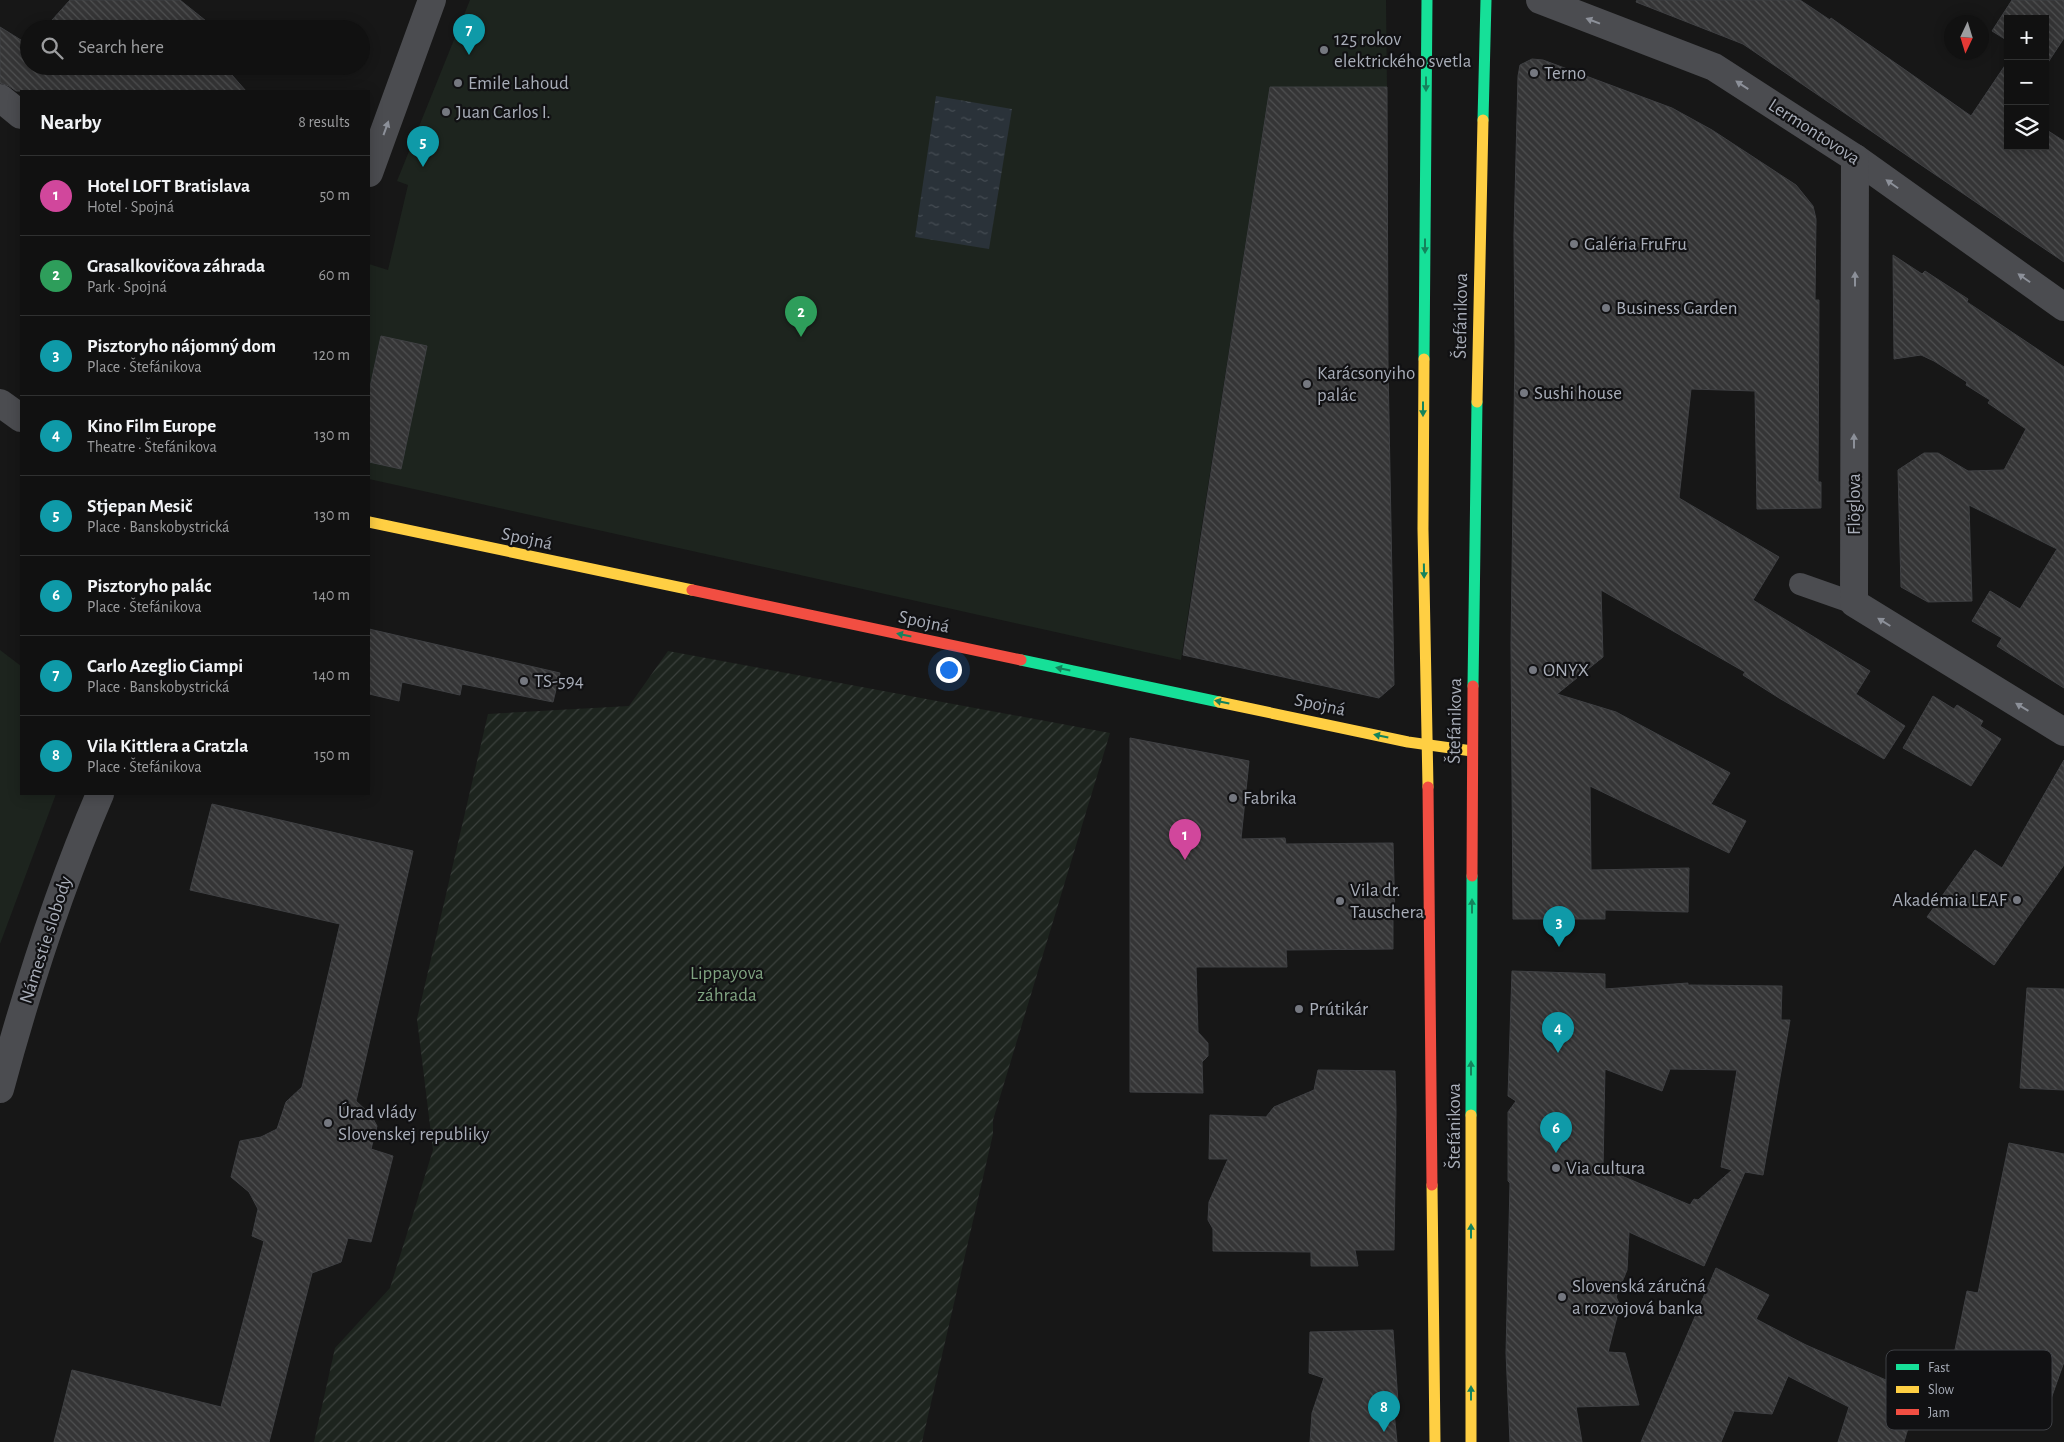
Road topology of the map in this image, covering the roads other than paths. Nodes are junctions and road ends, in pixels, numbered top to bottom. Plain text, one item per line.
1 (432, 0) edge
2 (1427, 0) edge
3 (1486, 0) edge
4 (1540, 0) edge
5 (0, 98) edge
6 (20, 114) edge
7 (1855, 158) junction
8 (370, 170) edge
9 (2064, 307) edge
10 (0, 403) edge
11 (20, 417) edge
12 (370, 522) edge
13 (1800, 584) dead end
14 (1854, 603) junction
15 (2064, 732) edge
16 (1428, 746) junction
17 (1472, 751) junction
18 (100, 795) edge
19 (0, 1090) edge
20 (1436, 1442) edge
21 (1471, 1442) edge

8 -> 1 street
2 -> 16 main road, Štefánikova
3 - 17 main road, Štefánikova
7 -> 4 street, Lermontovova
5 - 6 street
9 -> 7 street, Lermontovova
14 -> 7 street, Flöglova
10 - 11 street
16 -> 12 main road, Spojná
13 - 14 lane
15 -> 14 street
16 - 17 main road, Spojná
16 - 20 main road, Štefánikova
21 -> 17 main road, Štefánikova
18 - 19 street, Námestie slobody

